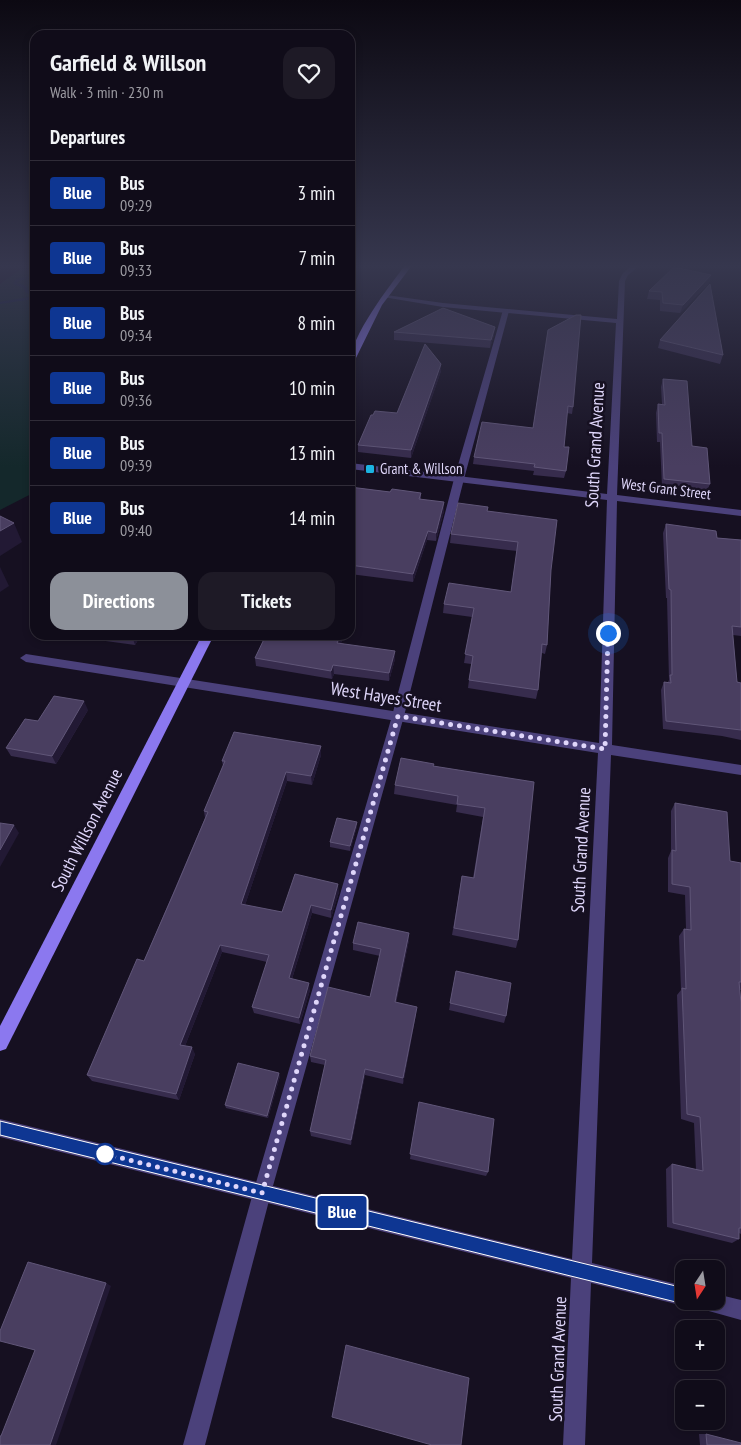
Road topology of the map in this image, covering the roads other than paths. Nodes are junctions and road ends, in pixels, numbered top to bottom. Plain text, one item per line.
1 (366, 331) edge
2 (500, 331) edge
3 (620, 331) edge
4 (355, 352) edge
5 (355, 467) edge
6 (460, 479) junction
7 (612, 497) junction
8 (741, 513) edge
9 (205, 640) edge
10 (26, 658) dead end
11 (184, 682) junction
12 (398, 716) junction
13 (605, 749) junction
14 (741, 770) edge
15 (0, 1043) edge
16 (0, 1128) edge
17 (262, 1193) junction
18 (581, 1271) junction
19 (675, 1294) edge
20 (725, 1306) edge
21 (741, 1310) edge
22 (194, 1445) edge
23 (574, 1445) edge

1 - 4 main road
2 - 6 street
3 - 7 street, South Grand Avenue
5 - 6 street, West Grant Street
6 - 7 street, West Grant Street
6 - 12 street
7 - 8 street, West Grant Street
7 - 13 street, South Grand Avenue
9 - 11 main road, South Willson Avenue
10 - 11 street, West Hayes Street
11 - 12 street, West Hayes Street
11 - 15 main road, South Willson Avenue
12 - 13 street, West Hayes Street
12 - 17 street
13 - 14 street, West Hayes Street
13 - 18 street, South Grand Avenue
16 - 17 street
17 - 18 street
17 - 22 street
18 - 19 street
18 - 23 street, South Grand Avenue
20 - 21 street

